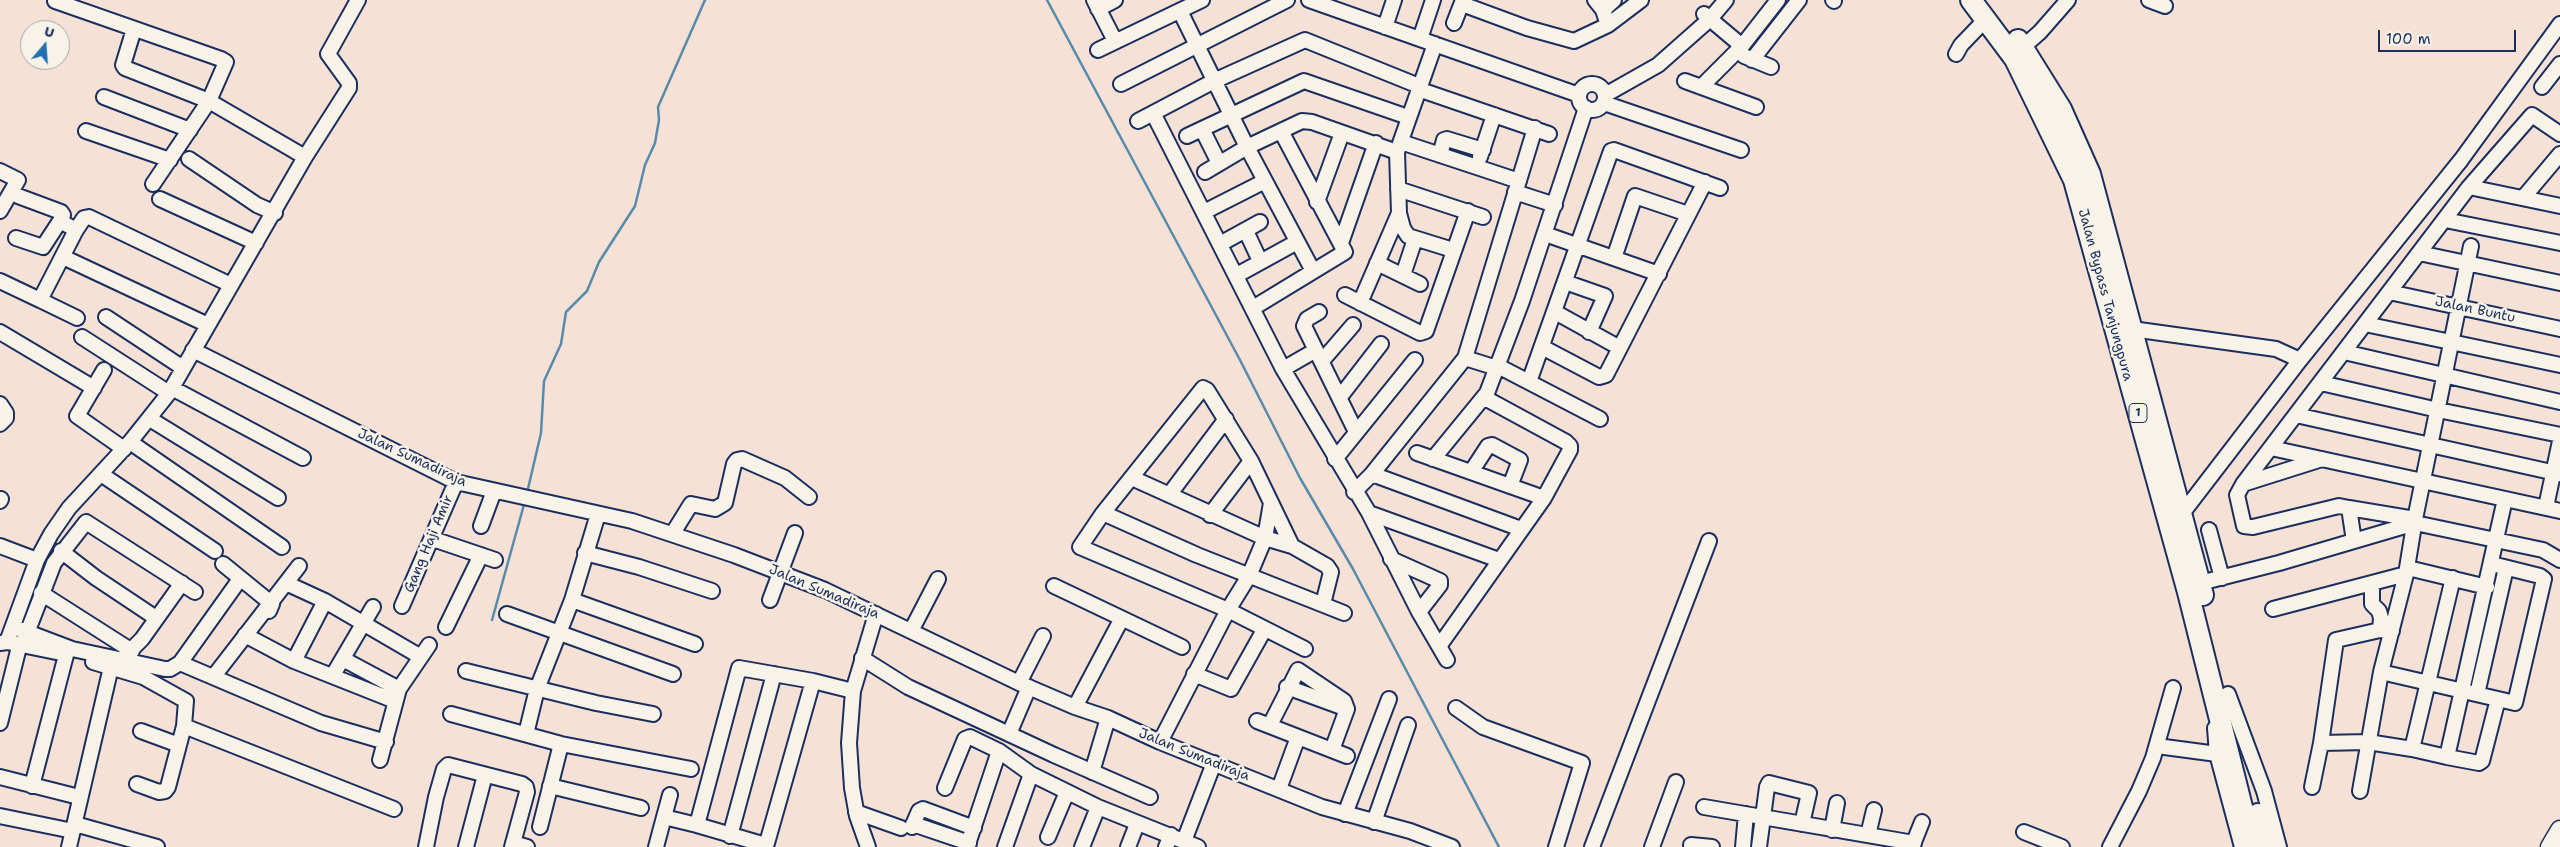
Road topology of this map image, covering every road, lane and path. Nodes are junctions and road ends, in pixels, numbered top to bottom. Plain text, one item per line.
1 (358, 0) edge
2 (1115, 0) edge
3 (1202, 0) edge
4 (1287, 0) edge
5 (1309, 0) edge
6 (1394, 0) edge
7 (1433, 0) edge
8 (1614, 0) edge
9 (1641, 0) edge
10 (1714, 0) edge
11 (1726, 0) edge
12 (1778, 0) edge
13 (1799, 0) edge
14 (1971, 0) edge
15 (2068, 0) edge
16 (2149, 0) edge
17 (55, 1) edge
18 (1462, 2) edge
19 (1096, 4) edge
20 (1599, 5) edge
21 (2165, 6) dead end
22 (1987, 9) edge
23 (1180, 11) junction
24 (1707, 16) junction
25 (1454, 23) dead end
26 (2560, 24) edge
27 (1608, 25) junction
28 (1385, 27) junction
29 (134, 29) junction
30 (1420, 39) junction
31 (1115, 41) junction
32 (1435, 44) junction
33 (1197, 46) junction
34 (2024, 47) junction
35 (1739, 49) junction
36 (1098, 50) dead end
37 (1956, 54) dead end
38 (1752, 60) junction
39 (2560, 64) edge
40 (1771, 67) dead end
41 (1214, 81) junction
42 (1685, 81) dead end
43 (1120, 84) dead end
44 (1701, 87) junction
45 (2542, 87) dead end
46 (1418, 88) junction
47 (1579, 95) junction
48 (1604, 96) junction
49 (104, 97) dead end
50 (209, 101) junction
51 (1756, 107) dead end
52 (1586, 108) junction
53 (1153, 113) junction
54 (1494, 115) junction
55 (1231, 116) junction
56 (1408, 117) junction
57 (1138, 121) dead end
58 (1534, 128) junction
59 (1202, 129) junction
60 (190, 130) junction
61 (86, 131) dead end
62 (1281, 131) junction
63 (1342, 133) junction
64 (1549, 134) dead end
65 (2560, 134) edge
66 (1187, 136) dead end
67 (1376, 143) junction
68 (1247, 147) junction
69 (1399, 147) junction
70 (1482, 150) junction
71 (1741, 150) dead end
72 (2560, 154) edge
73 (1440, 155) junction
74 (305, 156) junction
75 (170, 160) junction
76 (189, 160) dead end
77 (1219, 164) junction
78 (1478, 167) junction
79 (0, 171) edge
80 (1205, 172) dead end
81 (1264, 181) junction
82 (1705, 182) junction
83 (153, 184) dead end
84 (1517, 187) junction
85 (2469, 187) junction
86 (1720, 188) dead end
87 (1398, 189) junction
88 (2560, 192) edge
89 (18, 196) dead end
90 (160, 198) dead end
91 (2523, 198) junction
92 (1318, 202) junction
93 (1555, 205) junction
94 (2555, 205) edge
95 (0, 211) edge
96 (1468, 211) junction
97 (1204, 212) junction
98 (275, 213) junction
99 (1399, 213) junction
100 (1688, 214) junction
101 (1483, 217) dead end
102 (2444, 220) junction
103 (60, 222) junction
104 (1260, 222) dead end
105 (76, 230) junction
106 (1246, 231) junction
107 (1545, 234) junction
108 (16, 238) dead end
109 (1415, 239) junction
110 (1297, 242) junction
111 (256, 243) junction
112 (1341, 243) junction
113 (2560, 243) edge
114 (1220, 244) junction
115 (1578, 245) junction
116 (2471, 246) dead end
117 (1454, 250) junction
118 (2419, 253) junction
119 (63, 257) junction
120 (1614, 258) junction
121 (1260, 260) junction
122 (1377, 262) junction
123 (2467, 263) junction
124 (1313, 272) junction
125 (1659, 274) junction
126 (1237, 275) junction
127 (1403, 275) junction
128 (0, 281) edge
129 (1565, 282) junction
130 (2560, 283) edge
131 (1420, 284) dead end
132 (231, 285) junction
133 (2390, 292) junction
134 (1345, 295) dead end
135 (40, 300) junction
136 (1360, 302) junction
137 (2460, 307) junction
138 (1253, 308) junction
139 (1319, 312) dead end
140 (1555, 312) junction
141 (77, 318) dead end
142 (106, 318) dead end
143 (2365, 324) junction
144 (208, 325) junction
145 (1353, 325) dead end
146 (2132, 329) junction
147 (2560, 329) edge
148 (0, 332) edge
149 (1589, 332) junction
150 (82, 337) dead end
151 (2452, 343) junction
152 (1381, 344) dead end
153 (1542, 347) junction
154 (1620, 348) junction
155 (193, 350) junction
156 (2344, 352) junction
157 (1319, 355) junction
158 (1465, 358) junction
159 (1415, 360) dead end
160 (2300, 360) junction
161 (2560, 365) edge
162 (1498, 367) junction
163 (183, 368) junction
164 (1283, 369) junction
165 (104, 370) dead end
166 (2444, 377) junction
167 (1529, 382) junction
168 (2321, 383) junction
169 (94, 388) junction
170 (170, 390) junction
171 (1340, 397) junction
172 (1485, 398) junction
173 (2560, 402) edge
174 (0, 404) edge
175 (2438, 410) junction
176 (2296, 415) junction
177 (150, 419) junction
178 (1226, 419) junction
179 (1600, 419) dead end
180 (0, 424) edge
181 (1356, 432) junction
182 (2560, 435) edge
183 (2560, 441) edge
184 (2431, 445) junction
185 (127, 446) junction
186 (2271, 448) junction
187 (1417, 452) dead end
188 (303, 458) dead end
189 (1335, 458) junction
190 (1433, 459) junction
191 (2323, 459) junction
192 (1251, 461) junction
193 (1470, 472) junction
194 (2557, 473) edge
195 (101, 474) junction
196 (1372, 474) junction
197 (1132, 478) junction
198 (2423, 480) junction
199 (456, 482) junction
200 (2243, 484) junction
201 (1510, 486) junction
202 (494, 491) junction
203 (1354, 492) junction
204 (1169, 495) junction
205 (809, 497) dead end
206 (278, 498) dead end
207 (1544, 498) junction
208 (2505, 499) junction
209 (1272, 503) junction
210 (2546, 507) junction
211 (2348, 508) junction
212 (2560, 510) edge
213 (598, 514) junction
214 (1103, 514) junction
215 (1210, 514) junction
216 (1369, 514) junction
217 (2181, 515) junction
218 (2415, 521) junction
219 (481, 526) dead end
220 (1521, 529) junction
221 (2209, 530) dead end
222 (673, 533) junction
223 (795, 533) dead end
224 (1266, 538) junction
225 (433, 539) junction
226 (1709, 540) dead end
227 (2354, 541) junction
228 (2496, 541) junction
229 (0, 546) edge
230 (282, 546) dead end
231 (1292, 546) junction
232 (61, 551) junction
233 (215, 551) dead end
234 (2215, 552) junction
235 (585, 553) junction
236 (481, 555) junction
237 (2194, 557) junction
238 (1391, 559) junction
239 (37, 560) junction
240 (495, 560) dead end
241 (1499, 560) junction
242 (2560, 560) edge
243 (222, 564) dead end
244 (2492, 564) junction
245 (299, 566) dead end
246 (2506, 568) junction
247 (2407, 571) junction
248 (780, 572) junction
249 (1249, 576) junction
250 (2222, 578) junction
251 (2453, 578) junction
252 (938, 579) dead end
253 (240, 580) junction
254 (2372, 582) junction
255 (2200, 583) junction
256 (182, 584) junction
257 (288, 584) junction
258 (1054, 586) dead end
259 (2487, 587) junction
260 (712, 591) dead end
261 (195, 592) dead end
262 (41, 593) junction
263 (572, 600) junction
264 (770, 600) dead end
265 (325, 601) junction
266 (272, 604) junction
267 (1324, 604) junction
268 (402, 606) dead end
269 (373, 607) dead end
270 (2273, 609) dead end
271 (1228, 610) junction
272 (1419, 612) junction
273 (1344, 613) dead end
274 (507, 614) dead end
275 (876, 614) junction
276 (156, 618) junction
277 (1121, 620) junction
278 (363, 623) junction
279 (446, 627) dead end
280 (1264, 630) junction
281 (912, 631) junction
282 (2386, 631) junction
283 (560, 633) junction
284 (1043, 636) dead end
285 (250, 639) junction
286 (13, 640) edge
287 (429, 644) dead end
288 (695, 644) dead end
289 (1440, 645) junction
290 (1182, 647) dead end
291 (1305, 649) dead end
292 (66, 655) junction
293 (421, 657) junction
294 (862, 658) junction
295 (121, 659) junction
296 (343, 659) junction
297 (1447, 660) dead end
298 (294, 661) junction
299 (180, 663) junction
300 (466, 671) dead end
301 (2381, 672) junction
302 (333, 674) junction
303 (673, 674) dead end
304 (774, 674) junction
305 (1194, 674) junction
306 (214, 676) junction
307 (813, 681) junction
308 (2428, 683) junction
309 (1024, 685) junction
310 (1287, 687) junction
311 (2173, 688) dead end
312 (537, 689) junction
313 (852, 691) junction
314 (2470, 692) junction
315 (397, 695) junction
316 (2221, 695) junction
317 (1389, 698) dead end
318 (2498, 699) junction
319 (1075, 707) junction
320 (1456, 708) dead end
321 (1346, 710) junction
322 (451, 714) dead end
323 (652, 714) dead end
324 (1108, 718) junction
325 (0, 724) edge
326 (184, 726) junction
327 (1408, 726) dead end
328 (141, 731) dead end
329 (526, 734) junction
330 (1009, 734) junction
331 (1298, 737) junction
332 (386, 742) junction
333 (1160, 742) junction
334 (2368, 742) junction
335 (2321, 743) junction
336 (560, 744) junction
337 (179, 745) junction
338 (2157, 746) junction
339 (2412, 749) junction
340 (1332, 750) junction
341 (999, 751) junction
342 (2217, 754) junction
343 (1347, 756) dead end
344 (2447, 757) junction
345 (380, 760) dead end
346 (1214, 764) junction
347 (692, 769) dead end
348 (1092, 772) junction
349 (1032, 774) junction
350 (486, 775) junction
351 (0, 778) edge
352 (1676, 782) dead end
353 (137, 784) dead end
354 (32, 786) junction
355 (550, 786) junction
356 (2312, 787) dead end
357 (945, 788) dead end
358 (1280, 789) junction
359 (2360, 791) dead end
360 (1067, 792) junction
361 (670, 795) dead end
362 (79, 797) junction
363 (1150, 797) dead end
364 (1837, 803) dead end
365 (1098, 807) junction
366 (1704, 807) dead end
367 (641, 808) dead end
368 (394, 809) dead end
369 (1874, 810) dead end
370 (856, 812) junction
371 (1345, 814) junction
372 (1746, 814) junction
373 (0, 816) edge
374 (664, 817) junction
375 (1763, 817) junction
376 (1374, 822) junction
377 (1922, 822) dead end
378 (1137, 824) junction
379 (1802, 824) junction
380 (697, 825) junction
381 (909, 826) junction
382 (74, 827) junction
383 (540, 827) dead end
384 (974, 828) junction
385 (1832, 830) junction
386 (2560, 830) edge
387 (2024, 832) dead end
388 (1868, 835) junction
389 (1048, 837) dead end
390 (738, 841) edge
391 (1168, 841) edge
392 (1184, 841) junction
393 (1691, 844) dead end
394 (512, 845) edge
395 (968, 845) edge
396 (1913, 845) edge
397 (157, 846) edge
398 (869, 846) edge
399 (69, 847) edge
400 (426, 847) edge
401 (466, 847) edge
402 (527, 847) edge
403 (656, 847) edge
404 (1005, 847) edge
405 (1082, 847) edge
406 (1128, 847) edge
407 (1198, 847) edge
408 (1452, 847) edge
409 (1556, 847) edge
410 (1592, 847) edge
411 (1652, 847) edge
412 (1712, 847) edge
413 (1743, 847) edge
414 (1759, 847) edge
415 (2062, 847) edge
416 (2110, 847) edge
417 (2242, 847) edge
418 (2252, 847) edge
419 (2266, 847) edge
420 (2279, 847) edge
421 (2550, 847) edge

1 - 74 street
2 - 19 street
3 - 23 street
4 - 33 street
5 - 28 street
6 - 28 street
7 - 30 street
8 - 20 street
9 - 27 street
10 - 24 street
11 - 24 street
12 - 35 street
13 - 38 street
14 - 22 highway, Jalan Bypass Tanjungpura / 1
15 - 34 street
16 - 21 street
17 - 29 street
18 - 25 street
18 - 27 street
19 - 31 street
20 - 27 street
22 - 34 highway, Jalan Bypass Tanjungpura / 1
22 - 37 street
22 - 316 highway, Jalan Bypass Tanjungpura / 1
23 - 31 street
23 - 33 street
24 - 35 street
24 - 48 street
26 - 160 street
28 - 30 street
29 - 50 street
29 - 50 street
30 - 32 street
31 - 36 street
32 - 46 street
32 - 47 street
33 - 41 street
33 - 43 street
34 - 146 highway, Jalan Bypass Tanjungpura / 1
35 - 38 street
35 - 44 street
38 - 40 street
39 - 45 street
41 - 46 street
41 - 53 street
41 - 55 street
42 - 44 street
44 - 51 street
46 - 54 street
46 - 56 street
47 - 48 street
47 - 52 street
48 - 52 street
48 - 71 street
49 - 60 street
50 - 60 street
50 - 74 street
52 - 93 street
53 - 57 street
53 - 97 street
54 - 58 street
54 - 70 street
55 - 56 street
55 - 59 street
55 - 68 street
56 - 69 street
58 - 64 street
58 - 84 street
59 - 66 street
59 - 77 street
60 - 75 street
61 - 75 street
62 - 63 street
62 - 68 street
62 - 92 street
63 - 67 street
63 - 92 street
65 - 85 street
67 - 69 street
67 - 112 street
68 - 77 street
68 - 81 street
69 - 73 street
69 - 87 street
70 - 73 street
70 - 78 street
72 - 91 street
73 - 78 street
74 - 98 street
75 - 83 street
76 - 98 street
77 - 80 street
78 - 84 street
79 - 95 street
81 - 97 street
81 - 110 street
82 - 86 street
82 - 100 street
82 - 115 street
84 - 93 street
84 - 158 street
85 - 91 street
85 - 102 street
87 - 96 street
87 - 99 street
88 - 94 street
89 - 103 street
90 - 111 street
91 - 94 street
92 - 112 street
93 - 107 street
96 - 101 street
96 - 117 street
97 - 114 street
98 - 111 street
99 - 109 street
99 - 122 street
100 - 120 street
100 - 125 street
102 - 113 street
102 - 118 street
103 - 105 street
103 - 108 street
104 - 106 street
105 - 119 street
105 - 132 street
106 - 114 street
106 - 121 street
107 - 115 street
107 - 162 street
109 - 117 street
109 - 127 street
110 - 121 street
110 - 124 street
111 - 132 street
112 - 124 street
114 - 126 street
115 - 120 street
115 - 129 street
116 - 123 street
117 - 136 street
118 - 123 street
118 - 133 street
119 - 135 street
119 - 144 street
120 - 125 street
121 - 126 street
122 - 127 street
122 - 136 street
123 - 130 street
123 - 137 street
124 - 138 street
125 - 154 street
126 - 138 street
127 - 131 street
128 - 135 street
129 - 140 street
129 - 149 street
132 - 144 street
133 - 137 street, Jalan Buntu
133 - 143 street
134 - 136 street
135 - 141 street
137 - 147 street, Jalan Buntu
137 - 151 street
138 - 164 street
139 - 157 street
140 - 149 street
140 - 153 street
142 - 163 street
143 - 151 street
143 - 156 street
144 - 155 street
145 - 157 street
146 - 160 street
146 - 217 highway, Jalan Bypass Tanjungpura / 1
148 - 169 street
149 - 154 street
150 - 170 street
151 - 161 street
151 - 166 street
152 - 171 street
153 - 154 street
153 - 167 street
155 - 163 street
155 - 199 street, Jalan Sumadiraja
156 - 166 street
156 - 168 street
157 - 164 street
157 - 171 street
158 - 162 street
158 - 196 street
159 - 181 street
160 - 217 street
162 - 167 street
162 - 172 street
163 - 170 street
164 - 189 street
165 - 169 street
166 - 173 street
166 - 175 street
167 - 179 street
168 - 175 street
168 - 176 street
169 - 185 street
170 - 177 street
170 - 188 street
171 - 181 street
172 - 190 street
172 - 207 street
174 - 180 street
175 - 182 street
175 - 184 street
176 - 184 street
176 - 186 street
177 - 185 street
177 - 206 street
178 - 192 street
178 - 197 street
178 - 204 street
181 - 189 street
183 - 194 street
184 - 194 street
184 - 198 street
185 - 195 street
185 - 230 street
186 - 191 street
186 - 200 street
187 - 190 street
189 - 203 street
190 - 193 street
191 - 198 street
191 - 200 street
192 - 209 street
192 - 215 street
193 - 201 street
193 - 201 street
194 - 210 street
195 - 233 street
195 - 239 street
196 - 203 street
196 - 220 street
197 - 204 street
197 - 214 street
198 - 208 street
198 - 218 street
199 - 202 street, Jalan Sumadiraja
199 - 225 street, Gang Haji Amir
200 - 211 street
201 - 207 street
202 - 213 street, Jalan Sumadiraja
202 - 219 street
203 - 216 street
204 - 215 street
205 - 222 street
207 - 220 street
208 - 210 street
208 - 228 street
209 - 224 street
209 - 231 street
210 - 212 street
211 - 218 street
211 - 227 street
213 - 222 street, Jalan Sumadiraja
213 - 235 street
214 - 249 street
214 - 271 street
215 - 224 street
216 - 238 street
216 - 241 street
217 - 237 highway, Jalan Bypass Tanjungpura / 1
218 - 227 street
218 - 228 street
218 - 247 street
220 - 241 street
221 - 234 street
222 - 248 street, Jalan Sumadiraja
223 - 248 street
224 - 231 street
224 - 249 street
225 - 236 street
225 - 268 street, Gang Haji Amir
226 - 410 street
227 - 250 street
228 - 242 street
228 - 244 street
229 - 239 street
231 - 267 street
232 - 256 street
232 - 262 street
232 - 276 street
234 - 237 street
234 - 250 street
235 - 260 street
235 - 263 street
236 - 240 street
236 - 279 street
237 - 255 highway, Jalan Bypass Tanjungpura / 1
238 - 272 street
238 - 272 street
239 - 286 street
241 - 289 street
243 - 253 street
244 - 246 street
244 - 259 street
245 - 257 street
246 - 314 street
246 - 318 street
247 - 251 street
247 - 254 street
247 - 282 street
248 - 264 street
248 - 275 street, Jalan Sumadiraja
249 - 267 street
249 - 271 street
250 - 255 street
251 - 259 street
251 - 308 street
252 - 281 street
253 - 266 street
253 - 299 street
254 - 270 street
254 - 282 street
255 - 316 highway, Jalan Bypass Tanjungpura / 1
256 - 261 street
256 - 276 street
257 - 265 street
257 - 266 street
258 - 277 street
259 - 314 street
262 - 286 street
262 - 295 street
263 - 283 street
263 - 288 street
265 - 278 street
265 - 298 street
266 - 285 street
267 - 273 street
269 - 278 street
271 - 280 street
271 - 305 street
272 - 289 street
274 - 283 street
275 - 281 street, Jalan Sumadiraja
275 - 294 street
276 - 295 street
277 - 290 street
277 - 319 street
278 - 293 street
278 - 296 street
280 - 291 street
280 - 305 street
281 - 309 street, Jalan Sumadiraja
282 - 301 street
282 - 335 street
283 - 303 street
283 - 312 street
284 - 309 street
285 - 298 street
285 - 306 street
286 - 292 street
286 - 295 street
286 - 325 street
287 - 293 street
289 - 297 street
292 - 295 street
292 - 354 street
293 - 315 street
294 - 313 street
294 - 330 street
295 - 299 street
295 - 326 street
295 - 362 street
296 - 302 street
296 - 315 street
298 - 302 street
299 - 306 street
300 - 312 street
301 - 308 street
301 - 334 street
302 - 315 street
304 - 307 street
304 - 380 street
304 - 390 street
305 - 333 street
306 - 332 street
307 - 313 street
307 - 390 street
308 - 314 street
308 - 339 street
309 - 319 street, Jalan Sumadiraja
309 - 330 street
310 - 321 street
310 - 321 street
310 - 331 street
311 - 338 street
312 - 323 street
312 - 329 street
313 - 370 street
314 - 318 street
314 - 344 street
315 - 332 street
316 - 342 street, Jalan Bypass Tanjungpura
316 - 418 highway, Jalan Bypass Tanjungpura / 1
316 - 419 highway, Jalan Bypass Tanjungpura / 1
316 - 420 street, Jalan Bypass Tanjungpura
317 - 371 street
318 - 344 street
319 - 324 street, Jalan Sumadiraja
320 - 409 street
321 - 340 street
322 - 329 street
324 - 333 street, Jalan Sumadiraja
324 - 348 street
326 - 337 street
326 - 368 street
327 - 376 street
328 - 337 street
329 - 336 street
330 - 348 street
331 - 340 street
331 - 358 street
332 - 345 street
333 - 346 street, Jalan Sumadiraja
334 - 335 street
334 - 339 street
334 - 359 street
335 - 356 street
336 - 347 street
336 - 355 street
337 - 353 street
338 - 342 street
338 - 416 street
339 - 344 street
340 - 343 street
341 - 349 street
341 - 357 street
341 - 384 street
342 - 417 street, Jalan Bypass Tanjungpura
346 - 358 street, Jalan Sumadiraja
346 - 392 street
348 - 363 street
349 - 360 street
349 - 404 street
350 - 394 street
350 - 400 street
350 - 401 street
351 - 354 street
352 - 411 street
354 - 362 street
355 - 367 street
355 - 383 street
358 - 371 street, Jalan Sumadiraja
360 - 365 street
360 - 389 street
361 - 374 street
362 - 382 street
364 - 385 street
365 - 378 street
365 - 405 street
366 - 372 street
369 - 388 street
370 - 381 street
370 - 398 street
371 - 376 street, Jalan Sumadiraja
372 - 375 street
372 - 413 street
373 - 382 street
374 - 380 street
374 - 403 street
375 - 379 street
375 - 379 street
375 - 414 street
376 - 408 street, Jalan Sumadiraja
377 - 396 street
378 - 391 street
378 - 406 street
379 - 385 street
380 - 390 street
381 - 384 street
381 - 395 street
382 - 397 street
382 - 399 street
384 - 395 street
385 - 388 street
386 - 421 main road
387 - 415 street
388 - 396 street
391 - 392 street
392 - 407 street
393 - 412 street
394 - 402 street

